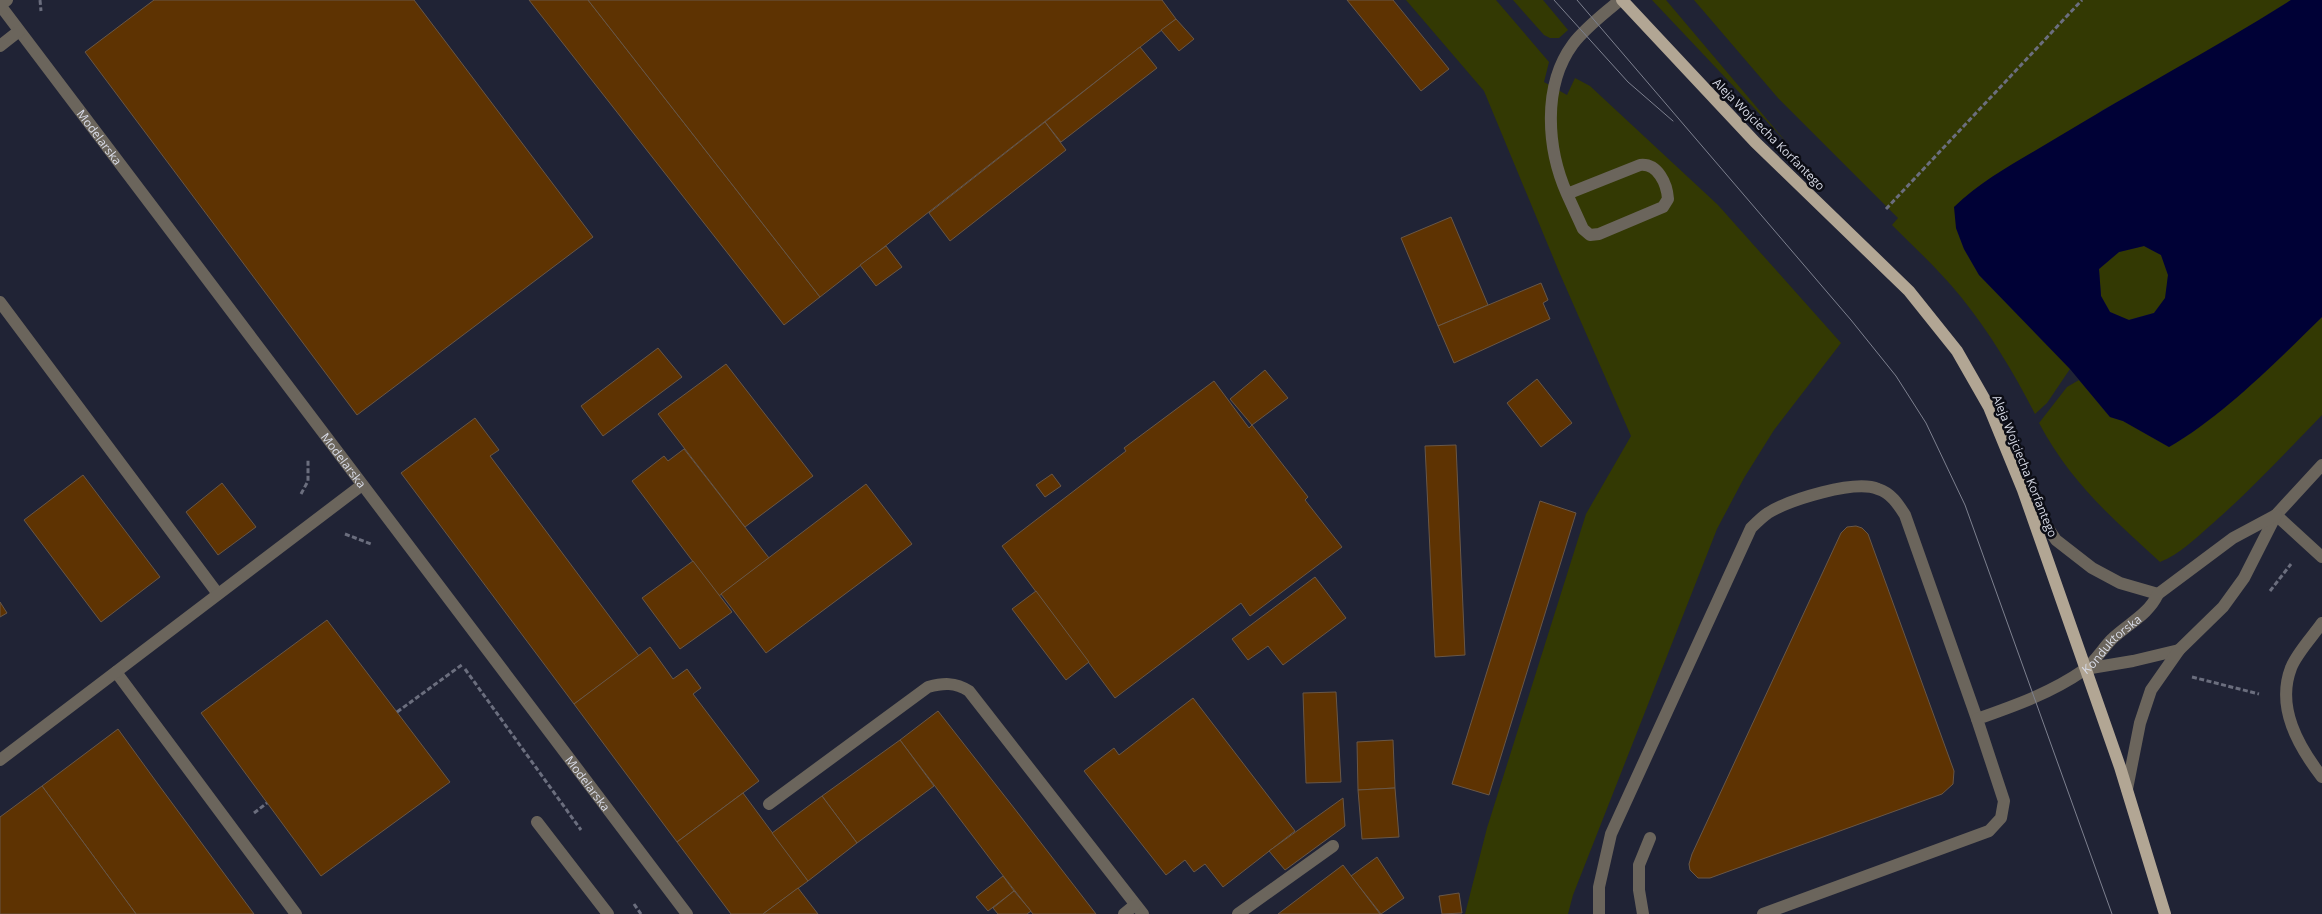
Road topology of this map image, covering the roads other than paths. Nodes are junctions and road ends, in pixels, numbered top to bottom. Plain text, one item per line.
1 (7, 0) edge
2 (1621, 0) edge
3 (0, 5) edge
4 (19, 31) junction
5 (0, 46) edge
6 (1568, 194) junction
7 (0, 302) edge
8 (2322, 465) edge
9 (362, 485) junction
10 (2022, 490) junction
11 (2276, 515) junction
12 (2322, 558) edge
13 (218, 594) junction
14 (2158, 594) junction
15 (2322, 623) edge
16 (2179, 650) junction
17 (2085, 669) junction
18 (116, 672) junction
19 (1976, 719) junction
20 (0, 760) edge
21 (2322, 777) edge
22 (2127, 789) junction
23 (769, 804) dead end
24 (538, 822) dead end
25 (1650, 838) dead end
26 (1333, 846) dead end
27 (1139, 910) edge
28 (296, 914) edge
29 (608, 914) edge
30 (687, 914) edge
31 (1124, 914) edge
32 (1238, 914) edge
33 (1600, 914) edge
34 (1643, 914) edge
35 (1762, 914) edge
36 (2165, 914) edge

1 - 3 street
2 - 6 street
2 - 10 main road, Aleja Wojciecha Korfantego
3 - 4 street, Modelarska
4 - 5 street
4 - 9 street, Modelarska
6 - 6 street
7 - 13 street
8 - 11 street, Konduktorska
9 - 13 street
9 - 30 street, Modelarska
10 - 14 street, Konduktorska
10 - 17 main road, Aleja Wojciecha Korfantego
11 - 12 street
11 - 14 street, Konduktorska
11 - 16 street, Konduktorska
13 - 18 street
14 - 17 street, Konduktorska
15 - 21 street
16 - 17 street, Konduktorska
16 - 22 street, Konduktorska
17 - 19 street
17 - 22 main road, Aleja Wojciecha Korfantego
18 - 20 street
18 - 28 street
19 - 33 street
19 - 35 street
22 - 36 main road, Aleja Wojciecha Korfantego
23 - 27 street
24 - 29 street
25 - 34 street
26 - 32 street
27 - 31 street

